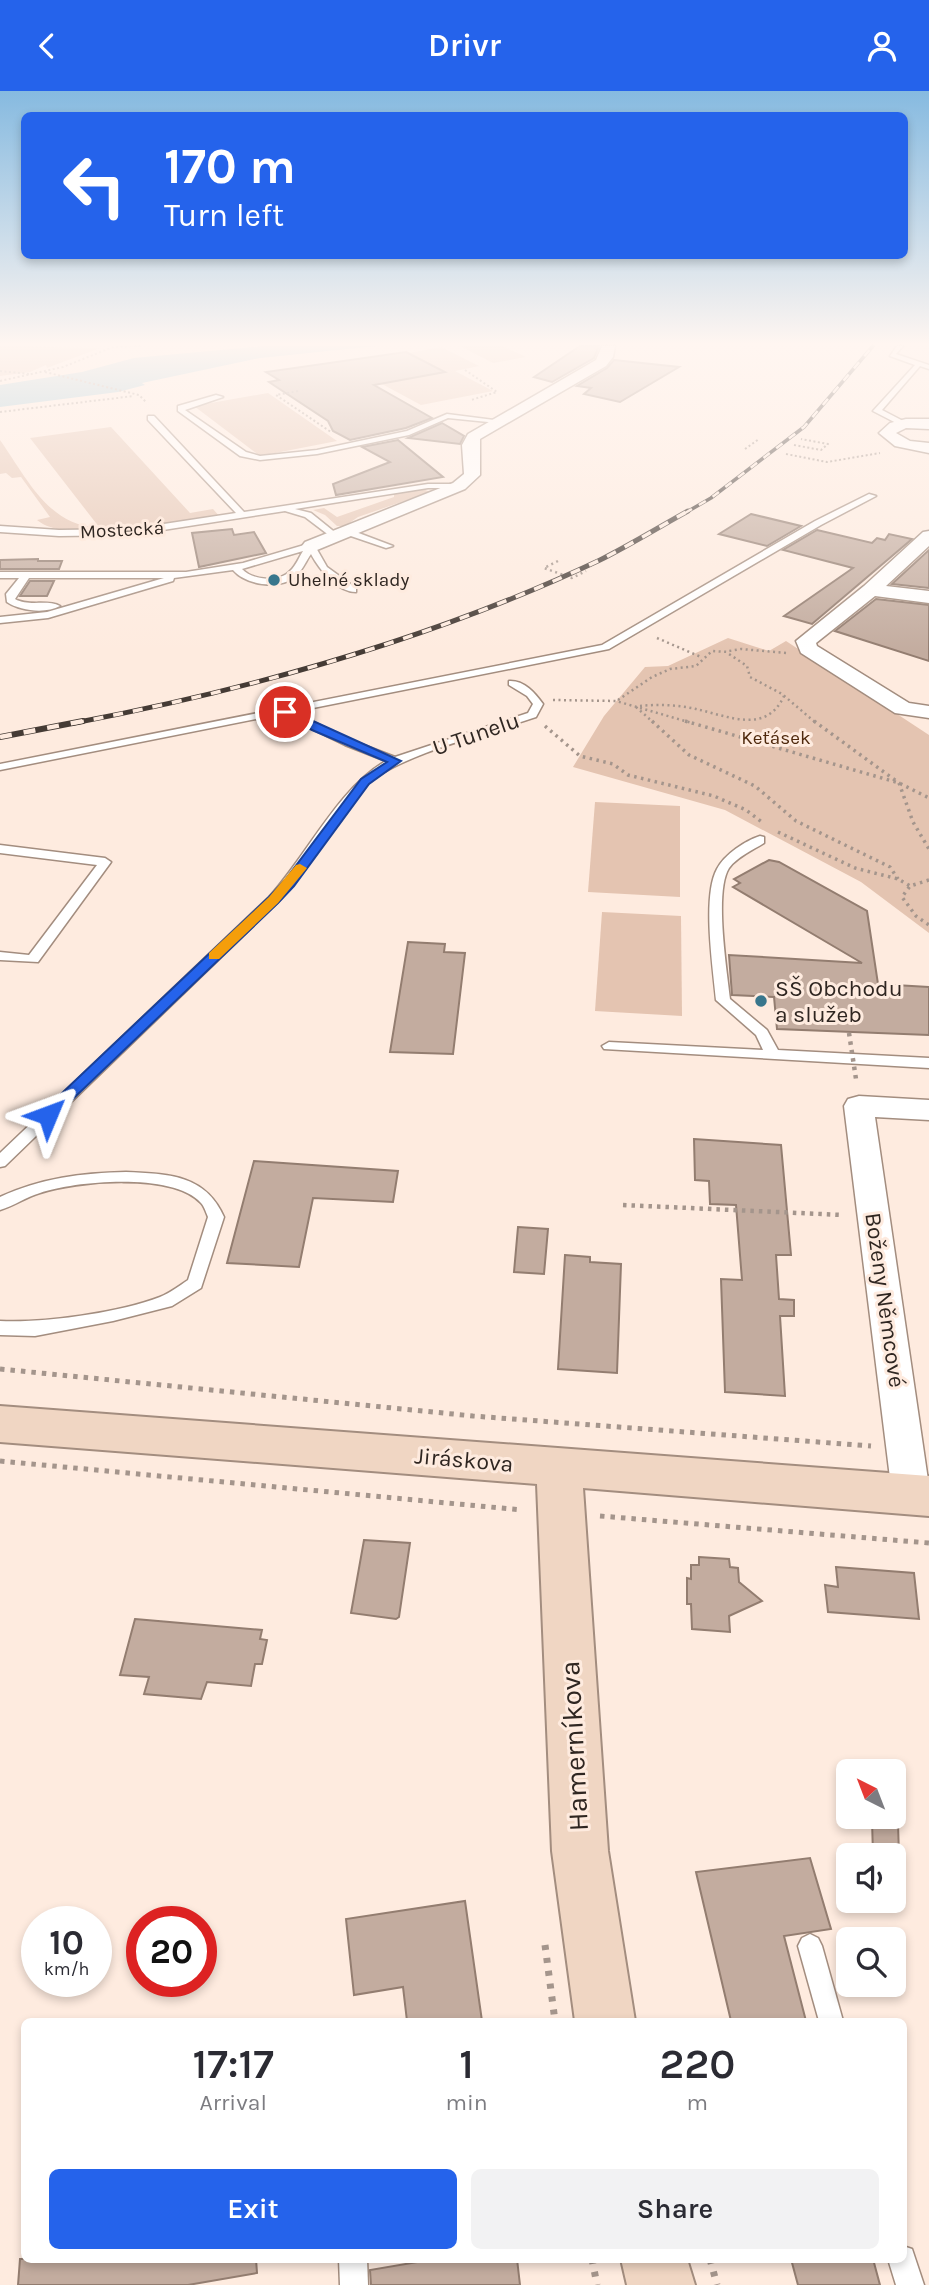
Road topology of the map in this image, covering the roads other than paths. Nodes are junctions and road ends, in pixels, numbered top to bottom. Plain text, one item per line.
1 (180, 448) edge
2 (234, 448) edge
3 (336, 448) edge
4 (470, 448) edge
5 (459, 486) junction
6 (872, 496) dead end
7 (281, 509) junction
8 (243, 516) junction
9 (29, 521) dead end
10 (0, 529) edge
11 (43, 532) junction
12 (340, 534) junction
13 (929, 536) edge
14 (311, 546) junction
15 (389, 546) dead end
16 (236, 568) junction
17 (0, 575) edge
18 (26, 575) junction
19 (186, 575) junction
20 (353, 590) dead end
21 (871, 590) junction
22 (929, 597) edge
23 (80, 606) junction
24 (0, 620) edge
25 (513, 683) dead end
26 (903, 708) junction
27 (285, 712) junction
28 (929, 712) edge
29 (929, 727) edge
30 (395, 761) junction
31 (0, 767) edge
32 (760, 840) dead end
33 (0, 849) edge
34 (0, 955) edge
35 (609, 1046) dead end
36 (772, 1053) junction
37 (929, 1063) edge
38 (929, 1110) edge
39 (0, 1137) edge
40 (12, 1149) junction
41 (0, 1162) edge
42 (0, 1204) edge
43 (0, 1328) edge
44 (0, 1424) edge
45 (560, 1491) junction
46 (920, 1495) edge
47 (810, 1946) dead end
48 (606, 2018) edge
49 (830, 2018) edge
50 (353, 2263) edge
51 (655, 2263) edge
52 (903, 2263) edge
53 (354, 2285) edge
54 (661, 2285) edge
55 (910, 2285) edge

1 - 8 lane
2 - 3 lane
4 - 5 street
5 - 7 lane, Mostecká
5 - 12 street
6 - 27 lane
7 - 8 lane, Mostecká
7 - 12 lane, Mostecká
8 - 11 lane, Mostecká
9 - 11 lane
10 - 11 lane, Mostecká
12 - 14 street
12 - 15 lane, Mostecká
13 - 21 street
14 - 16 lane
14 - 16 lane
14 - 20 lane
16 - 19 lane
17 - 18 lane
18 - 19 lane
18 - 23 lane
19 - 23 lane
21 - 22 street
21 - 26 street
23 - 24 lane
25 - 30 lane, U Tunelu
26 - 28 street
26 - 29 street
27 - 30 lane
27 - 31 lane
30 - 40 lane, U Tunelu
32 - 36 lane
33 - 34 lane
35 - 36 lane
36 - 37 lane
38 - 46 street, Boženy Němcové
39 - 40 lane
40 - 41 lane, U Tunelu
42 - 43 lane
44 - 45 main road, Jiráskova
45 - 46 main road, Jiráskova
45 - 48 main road, Hamerníkova
47 - 49 lane
50 - 53 lane
51 - 54 main road
52 - 55 lane

